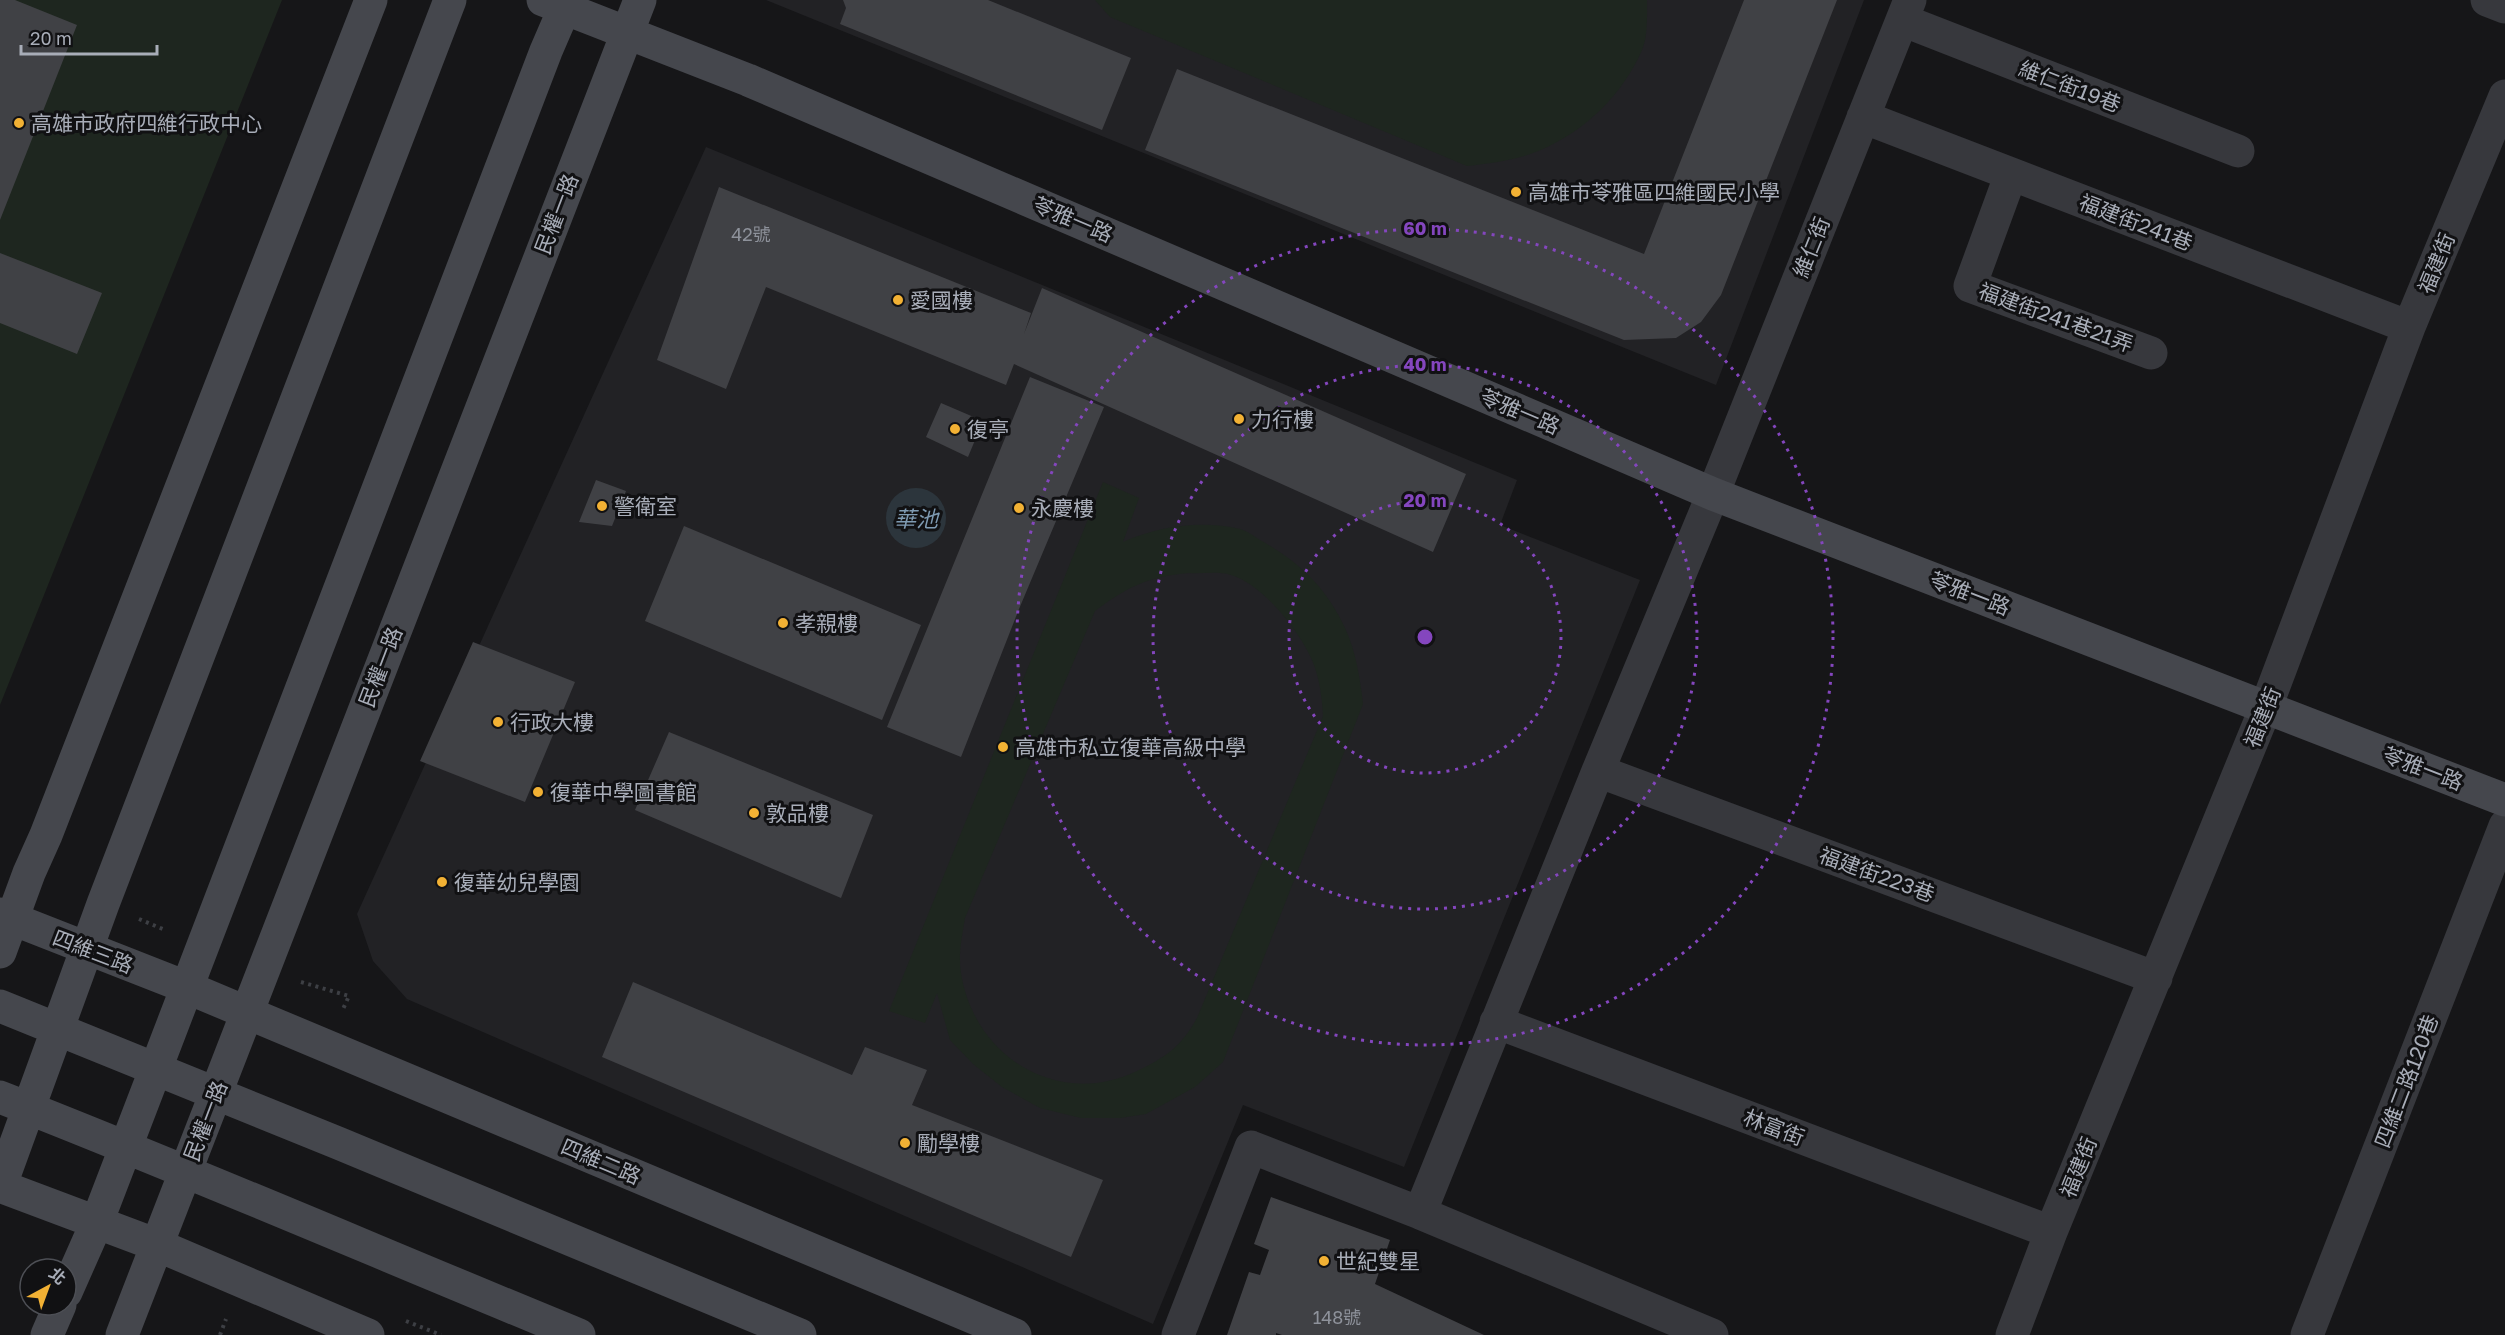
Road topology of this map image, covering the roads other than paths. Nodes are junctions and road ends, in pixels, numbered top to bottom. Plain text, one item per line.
1 (371, 0) edge
2 (450, 0) edge
3 (640, 0) edge
4 (2487, 0) edge
5 (559, 3) edge
6 (2505, 7) edge
7 (1906, 10) edge
8 (629, 33) junction
9 (2505, 96) edge
10 (1863, 117) junction
11 (2238, 151) dead end
12 (2011, 174) junction
13 (2409, 327) junction
14 (2151, 353) dead end
15 (1713, 494) junction
16 (2266, 707) junction
17 (1598, 771) junction
18 (2505, 800) edge
19 (2505, 826) edge
20 (6, 917) edge
21 (88, 949) junction
22 (0, 952) edge
23 (2156, 978) junction
24 (186, 987) junction
25 (0, 1006) edge
26 (247, 1013) junction
27 (1496, 1022) junction
28 (58, 1030) junction
29 (156, 1069) junction
30 (216, 1093) junction
31 (14, 1103) edge
32 (126, 1145) junction
33 (186, 1171) junction
34 (0, 1186) edge
35 (1420, 1213) junction
36 (98, 1222) junction
37 (2051, 1232) junction
38 (157, 1245) junction
39 (78, 1266) edge
40 (55, 1317) edge
41 (47, 1335) edge
42 (122, 1335) edge
43 (368, 1335) edge
44 (579, 1335) edge
45 (800, 1335) edge
46 (1015, 1335) edge
47 (1178, 1335) edge
48 (1712, 1335) edge
49 (2012, 1335) edge
50 (2307, 1335) edge

1 - 20 street
2 - 21 street
3 - 8 street, 民權一路
4 - 6 street
5 - 8 street, 苓雅一路
5 - 24 street
7 - 10 street, 維仁街
7 - 11 street, 維仁街19巷
8 - 15 street, 苓雅一路
8 - 26 street, 民權一路
9 - 13 street, 福建街
10 - 12 street, 福建街241巷
10 - 15 street, 維仁街
12 - 13 street, 福建街241巷
12 - 14 street, 福建街241巷21弄
13 - 16 street, 福建街
15 - 16 street, 苓雅一路
15 - 17 street, 維仁街
16 - 18 street, 苓雅一路
16 - 23 street, 福建街
17 - 23 street, 福建街223巷
17 - 27 street, 維仁街
19 - 50 street, 四維二路120巷
20 - 21 street, 四維三路
20 - 22 street
21 - 24 street, 四維三路
21 - 28 street
23 - 37 street, 福建街
24 - 26 street, 四維二路
24 - 29 street
25 - 28 street
26 - 30 street, 民權一路
26 - 46 street, 四維二路
27 - 35 street, 維仁街
27 - 37 street, 林富街
28 - 29 street
28 - 31 street
29 - 30 street
29 - 32 street
30 - 33 street, 民權一路
30 - 45 street
31 - 32 street
31 - 34 street
32 - 33 street
32 - 36 street
33 - 38 street, 民權一路
33 - 44 street
34 - 36 street
35 - 47 street
35 - 48 street
36 - 38 street
36 - 39 street
37 - 49 street, 福建街
38 - 42 street, 民權一路
38 - 43 street
40 - 41 street

